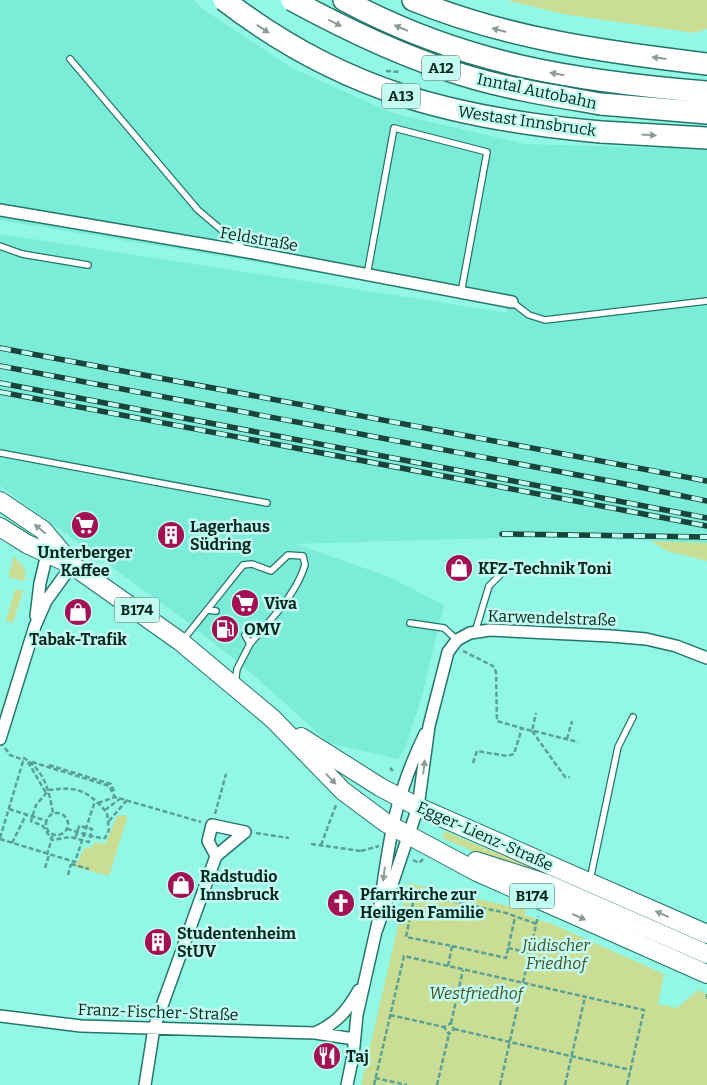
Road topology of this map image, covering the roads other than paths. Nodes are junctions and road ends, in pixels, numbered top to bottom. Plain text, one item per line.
1 (224, 0) edge
2 (292, 0) edge
3 (344, 0) edge
4 (413, 0) edge
5 (70, 59) dead end
6 (707, 64) edge
7 (707, 92) edge
8 (707, 113) edge
9 (707, 138) edge
10 (0, 210) edge
11 (0, 246) edge
12 (248, 252) junction
13 (88, 265) dead end
14 (367, 275) junction
15 (461, 293) junction
16 (707, 301) edge
17 (512, 302) joint
18 (0, 453) edge
19 (0, 501) edge
20 (267, 503) dead end
21 (0, 527) edge
22 (47, 554) junction
23 (72, 565) junction
24 (501, 574) dead end
25 (207, 610) junction
26 (216, 611) dead end
27 (410, 623) dead end
28 (35, 626) junction
29 (475, 632) junction
30 (246, 635) dead end
31 (181, 642) junction
32 (455, 642) junction
33 (250, 644) junction
34 (707, 658) edge
35 (235, 686) junction
36 (633, 717) dead end
37 (273, 719) junction
38 (429, 726) junction
39 (0, 740) edge
40 (398, 797) junction
41 (418, 807) junction
42 (391, 826) junction
43 (409, 836) junction
44 (440, 851) junction
45 (216, 856) junction
46 (589, 882) junction
47 (377, 929) junction
48 (707, 934) edge
49 (707, 954) edge
50 (707, 974) edge
51 (365, 980) junction
52 (0, 1016) edge
53 (154, 1028) junction
54 (315, 1033) junction
55 (354, 1039) junction
56 (145, 1085) edge
57 (347, 1085) edge

1 -> 9 highway, Westast Innsbruck / A13, bridge
2 -> 8 highway, Inntal Autobahn / A12, bridge
7 -> 3 highway, Inntal Autobahn / A12
6 -> 4 highway
5 - 12 lane
10 - 12 street, Feldstraße
11 - 13 lane
12 - 14 street, Feldstraße
14 - 15 street, Feldstraße
14 - 15 lane
15 - 17 street, Feldstraße
16 - 17 lane
18 - 20 lane
23 -> 19 main road, Egger-Lienz-Straße / B174
21 - 22 main road, Egger-Lienz-Straße / B174
22 - 23 main road, Egger-Lienz-Straße / B174
22 - 28 street
23 - 28 street
23 - 31 main road, Egger-Lienz-Straße / B174
24 - 29 lane
25 - 26 lane
25 - 31 lane
25 - 33 lane
27 - 32 lane
28 - 39 street
29 - 32 street, Karwendelstraße
29 - 34 street, Karwendelstraße
30 - 33 lane
31 - 35 main road, Egger-Lienz-Straße / B174
32 - 38 street
33 - 35 lane
35 - 37 main road, Egger-Lienz-Straße / B174
36 - 46 lane
37 - 40 main road, Egger-Lienz-Straße / B174
37 -> 42 main road, Egger-Lienz-Straße / B174
38 - 40 street
41 -> 38 street
40 - 41 main road, Egger-Lienz-Straße / B174
40 - 42 street
41 - 43 street
41 - 46 main road, Egger-Lienz-Straße / B174
42 - 43 main road, Egger-Lienz-Straße / B174
42 -> 47 street
43 - 44 main road, Egger-Lienz-Straße / B174
43 - 47 street
44 - 49 main road, Egger-Lienz-Straße
44 -> 50 main road, Egger-Lienz-Straße / B174
45 - 45 street
45 - 53 street
48 -> 46 main road, Egger-Lienz-Straße / B174
47 - 51 street
51 - 54 street
51 - 55 street
52 - 53 street, Franz-Fischer-Straße
53 - 54 street, Franz-Fischer-Straße
53 - 56 street
54 - 55 street, Franz-Fischer-Straße
55 - 57 street

